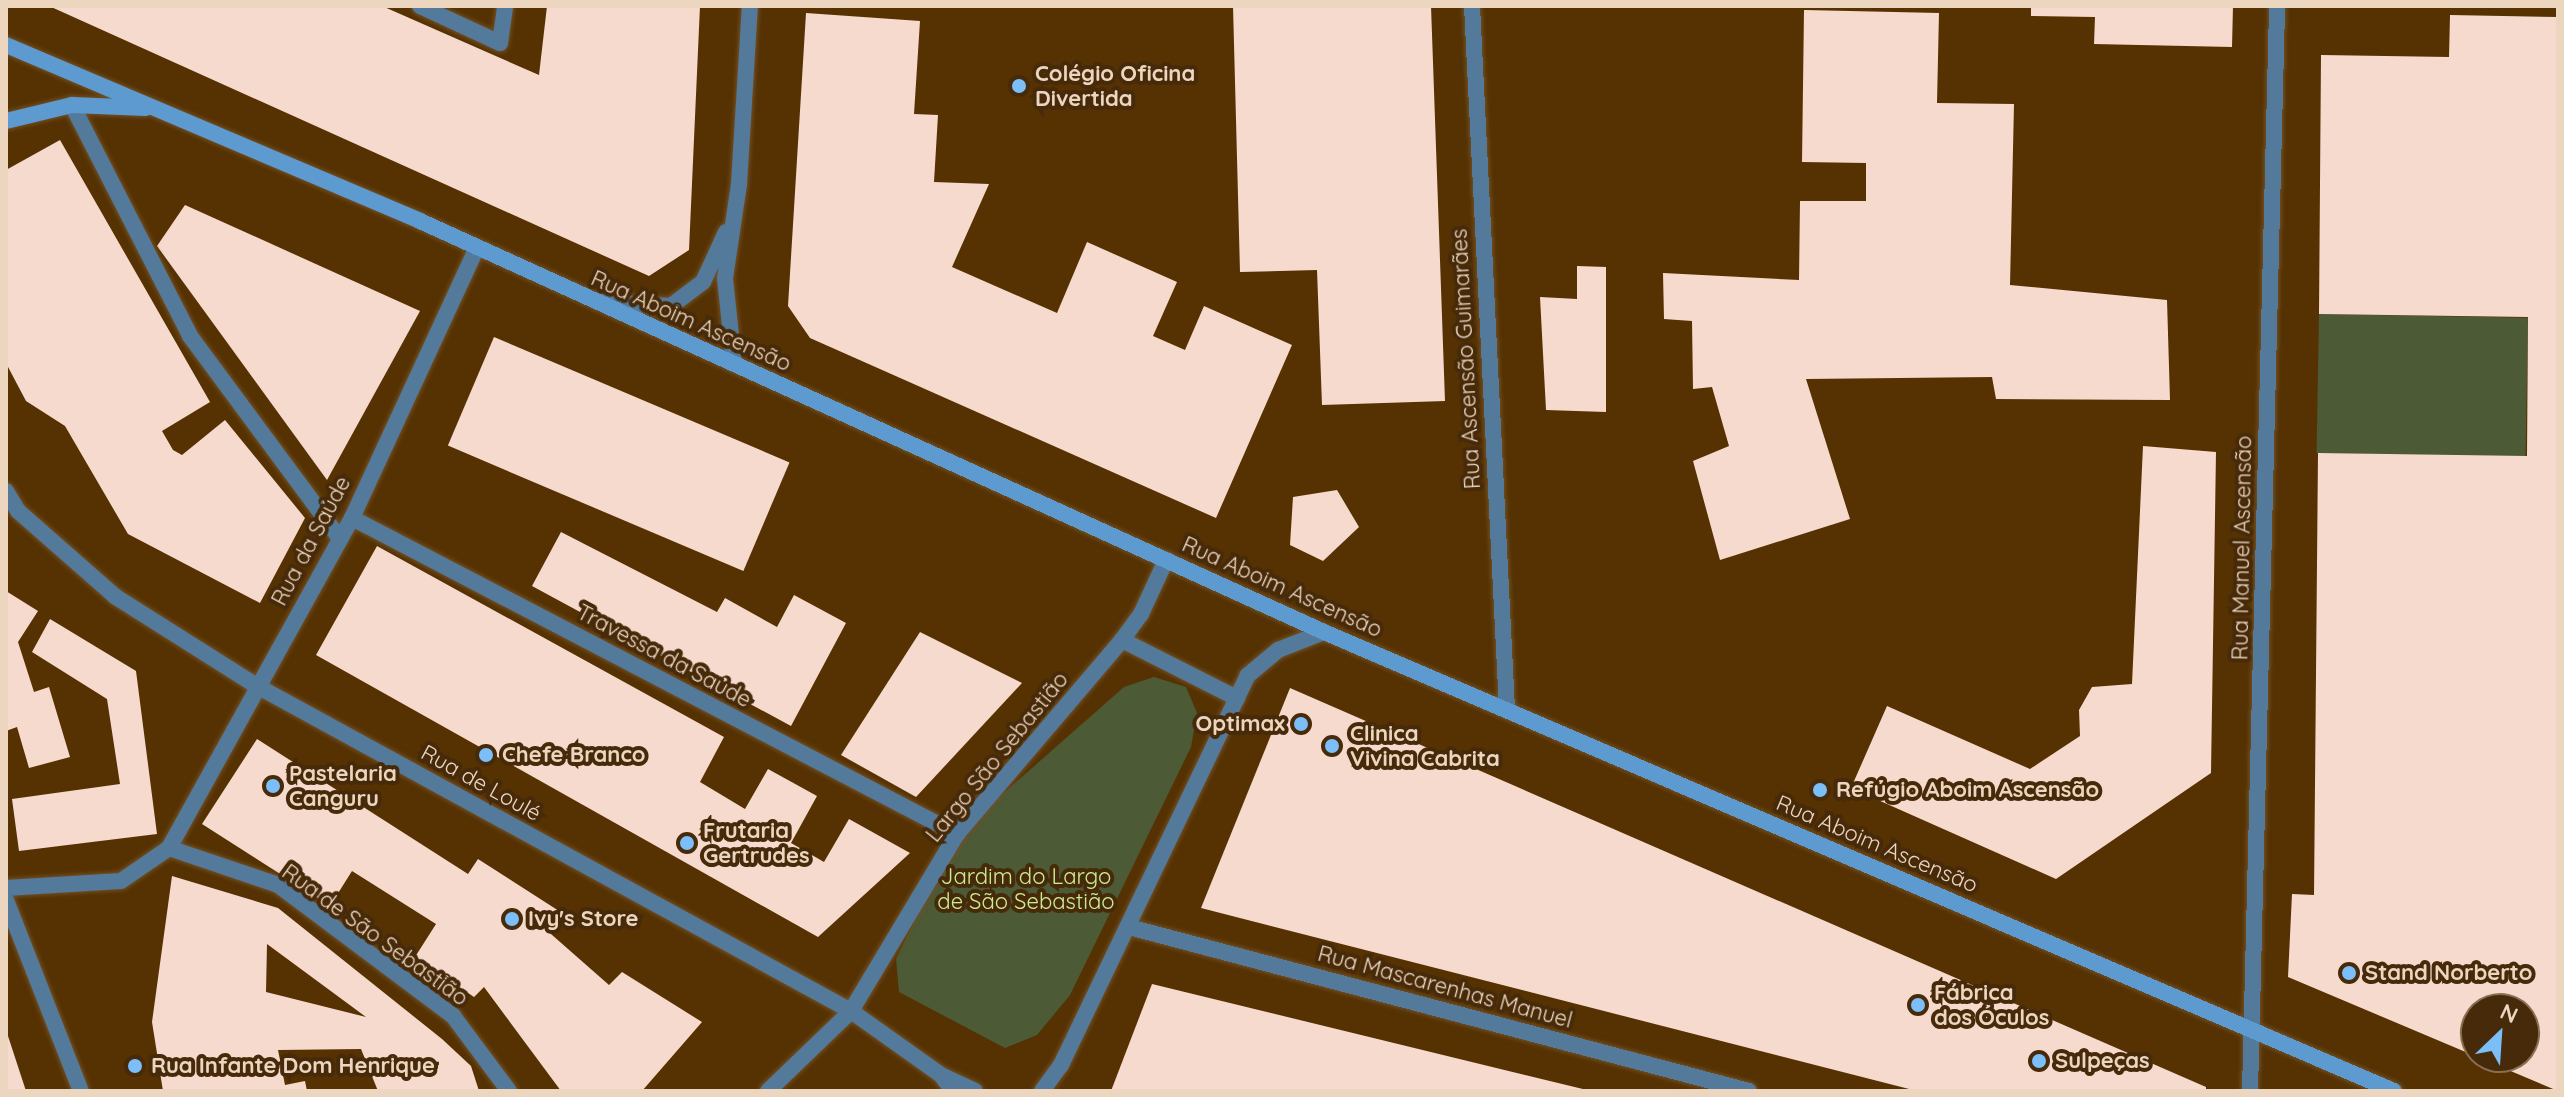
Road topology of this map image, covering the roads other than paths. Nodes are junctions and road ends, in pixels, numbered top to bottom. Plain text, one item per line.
1 (420, 6) edge
2 (505, 6) edge
3 (750, 6) edge
4 (1472, 6) edge
5 (2277, 6) edge
6 (6, 45) edge
7 (72, 105) junction
8 (159, 109) junction
9 (6, 121) edge
10 (739, 184) junction
11 (477, 247) junction
12 (591, 302) junction
13 (734, 364) junction
14 (6, 491) edge
15 (352, 518) junction
16 (340, 539) junction
17 (1166, 560) junction
18 (1324, 632) junction
19 (1122, 640) junction
20 (257, 686) junction
21 (1237, 698) junction
22 (1507, 709) junction
23 (957, 834) junction
24 (169, 848) junction
25 (6, 888) edge
26 (6, 900) edge
27 (1129, 927) junction
28 (851, 1011) junction
29 (2252, 1030) junction
30 (1061, 1065) junction
31 (941, 1075) junction
32 (81, 1091) edge
33 (509, 1091) edge
34 (768, 1091) edge
35 (953, 1091) edge
36 (975, 1091) edge
37 (1042, 1091) edge
38 (1058, 1091) edge
39 (1749, 1091) edge
40 (2250, 1091) edge
41 (2394, 1091) edge

1 - 2 street
3 - 10 street
4 - 22 street, Rua Ascensão Guimarães
5 - 29 street, Rua Manuel Ascensão
6 - 8 main road, Rua Aboim Ascensão
7 - 8 main road, Rua Aboim Ascensão
7 - 9 main road, Rua Aboim Ascensão
7 - 16 street
8 - 11 main road, Rua Aboim Ascensão
10 - 12 street
10 - 13 street
11 - 12 main road, Rua Aboim Ascensão
11 - 15 street, Rua da Saúde
12 - 13 main road, Rua Aboim Ascensão
13 - 17 main road, Rua Aboim Ascensão
14 - 20 street, Rua de Loulé
15 - 16 street, Rua da Saúde
15 - 23 street, Travessa da Saúde
16 - 20 street, Rua da Saúde
17 - 18 main road, Rua Aboim Ascensão
17 - 19 street, Largo São Sebastião
18 - 21 street
18 - 22 main road, Rua Aboim Ascensão
19 - 21 street
19 - 23 street, Largo São Sebastião
20 - 24 street, Rua da Saúde
20 - 28 street, Rua de Loulé
21 - 27 street
22 - 29 main road, Rua Aboim Ascensão
23 - 28 street, Largo São Sebastião
24 - 25 street
24 - 33 street, Rua de São Sebastião
26 - 32 street
27 - 30 street
27 - 39 street, Rua Mascarenhas Manuel
28 - 31 street, Rua de Loulé
28 - 34 street, Largo São Sebastião
29 - 40 street, Rua Manuel Ascensão
29 - 41 main road, Rua Aboim Ascensão
30 - 37 street
30 - 38 street
31 - 35 street, Rua de Loulé
31 - 36 street

